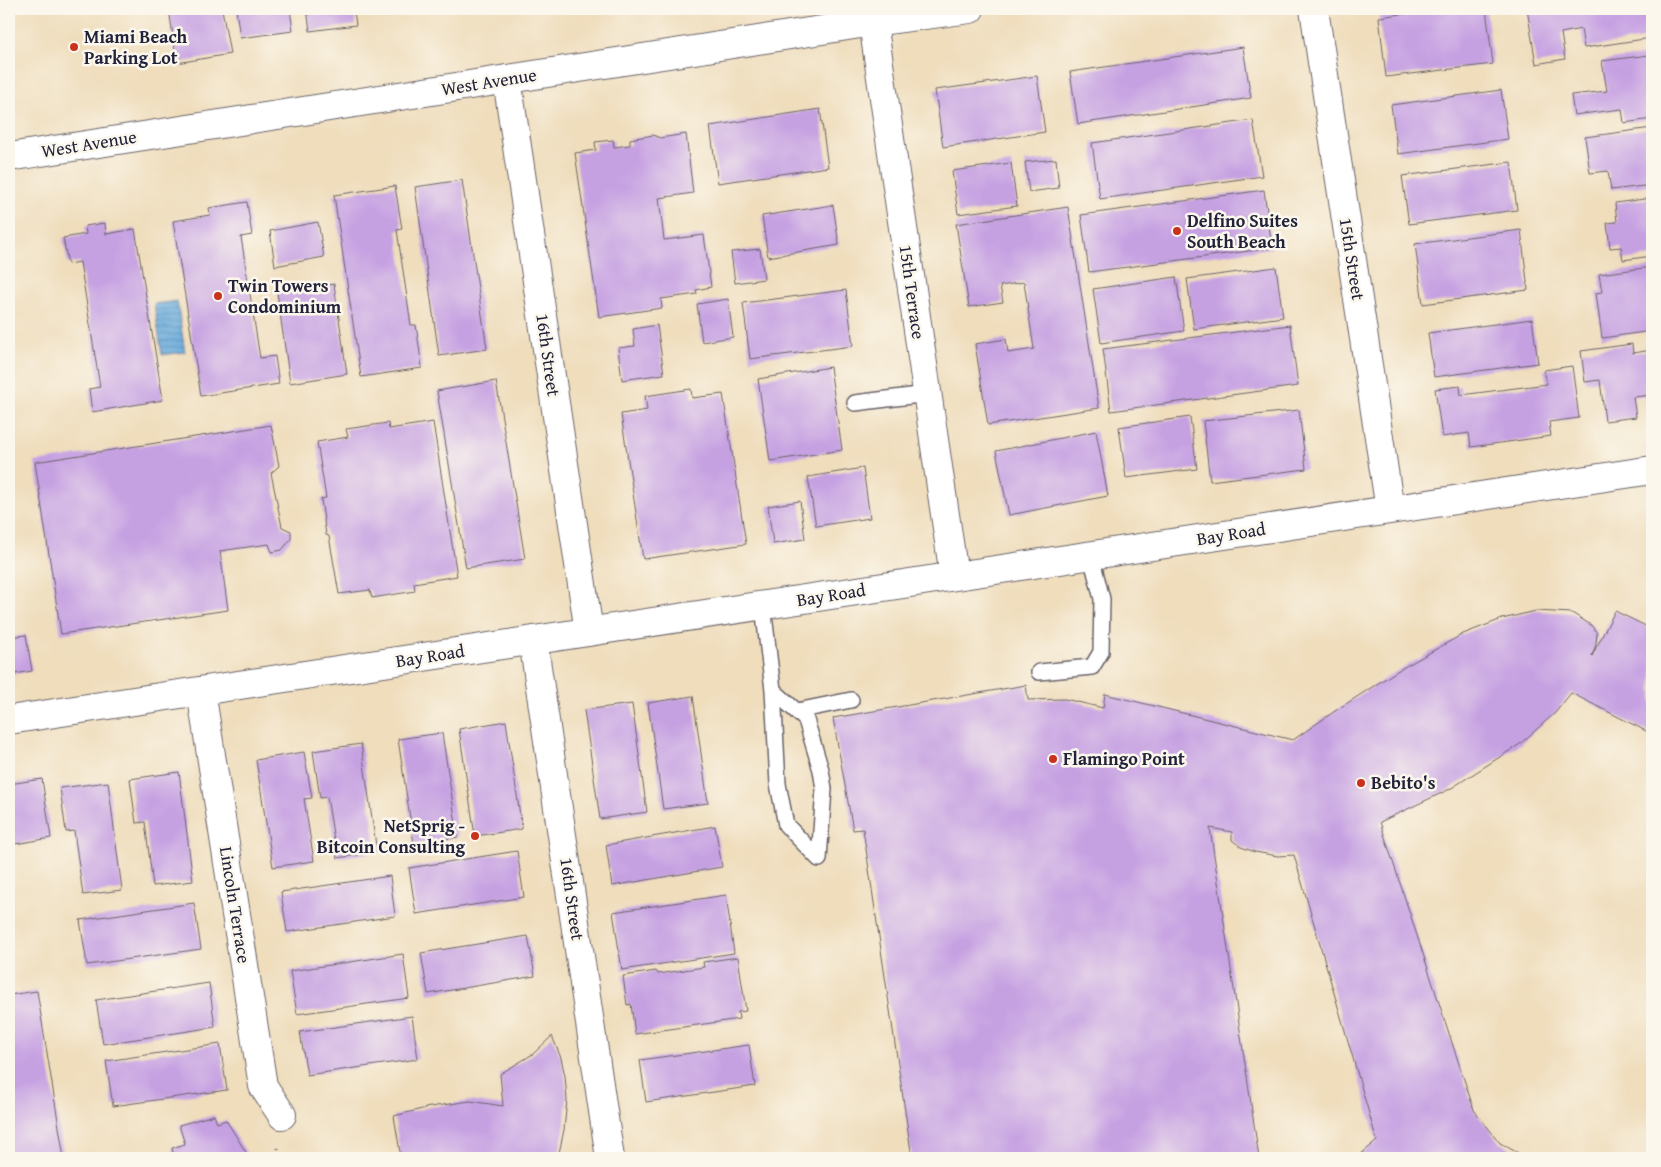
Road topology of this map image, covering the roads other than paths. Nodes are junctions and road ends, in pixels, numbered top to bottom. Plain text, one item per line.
1 (970, 9) edge
2 (1314, 9) edge
3 (872, 16) edge
4 (507, 79) junction
5 (9, 157) edge
6 (927, 394) junction
7 (855, 403) dead end
8 (1652, 470) edge
9 (1390, 510) junction
10 (1091, 556) junction
11 (954, 576) junction
12 (763, 606) junction
13 (589, 632) junction
14 (532, 640) junction
15 (1039, 672) dead end
16 (773, 690) junction
17 (201, 691) junction
18 (851, 700) dead end
19 (796, 711) junction
20 (9, 720) edge
21 (282, 1115) dead end
22 (610, 1158) edge

1 - 3 street, West Avenue
2 - 9 street, 15th Street
3 - 4 street, West Avenue
3 - 6 street, 15th Terrace
4 - 5 street, West Avenue
4 - 13 street, 16th Street
6 - 7 lane
6 - 11 street, 15th Terrace
8 - 9 street, Bay Road
9 - 10 street, Bay Road
10 - 11 street, Bay Road
10 - 15 lane
11 - 12 street, Bay Road
12 - 13 street, Bay Road
12 - 16 lane
13 - 14 street, Bay Road
14 - 17 street, Bay Road
14 - 22 street, 16th Street
16 - 19 lane
16 - 19 lane
17 - 20 street, Bay Road
17 - 21 street, Lincoln Terrace
18 - 19 lane

